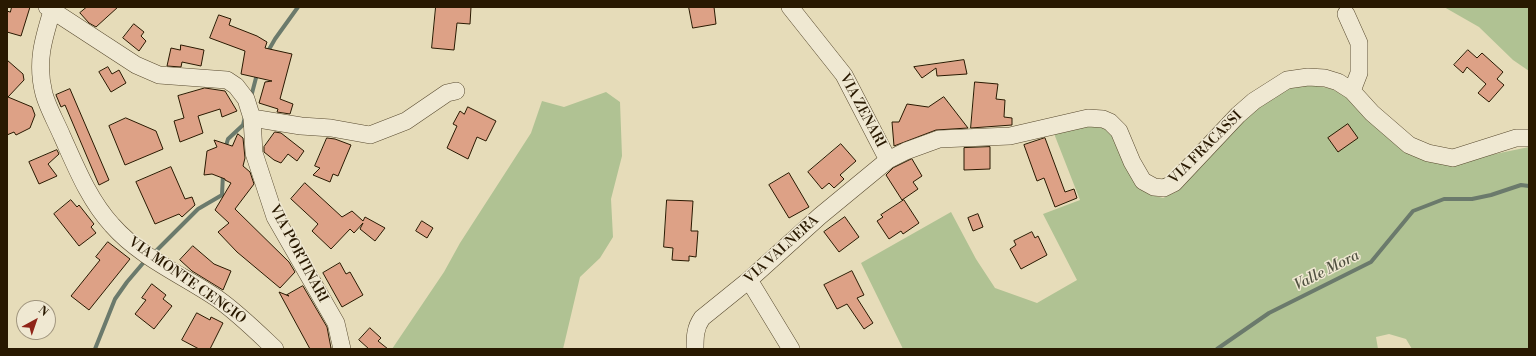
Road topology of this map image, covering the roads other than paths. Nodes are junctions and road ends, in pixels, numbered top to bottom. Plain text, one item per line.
1 (790, 7) edge
2 (49, 9) edge
3 (1346, 14) dead end
4 (456, 91) dead end
5 (1352, 91) junction
6 (252, 118) junction
7 (1529, 138) edge
8 (888, 160) junction
9 (749, 280) junction
10 (275, 349) edge
11 (342, 349) edge
12 (695, 349) edge
13 (791, 349) edge

1 - 8 street, VIA ZENARI
2 - 6 street, VIA PORTINARI
2 - 10 street, VIA MONTE CENGIO
3 - 5 street
4 - 6 street
5 - 7 street, VIA FRACASSI
5 - 8 street, VIA FRACASSI
6 - 11 street, VIA PORTINARI
8 - 9 street, VIA VALNERA
9 - 12 street, VIA VALNERA
9 - 13 street

